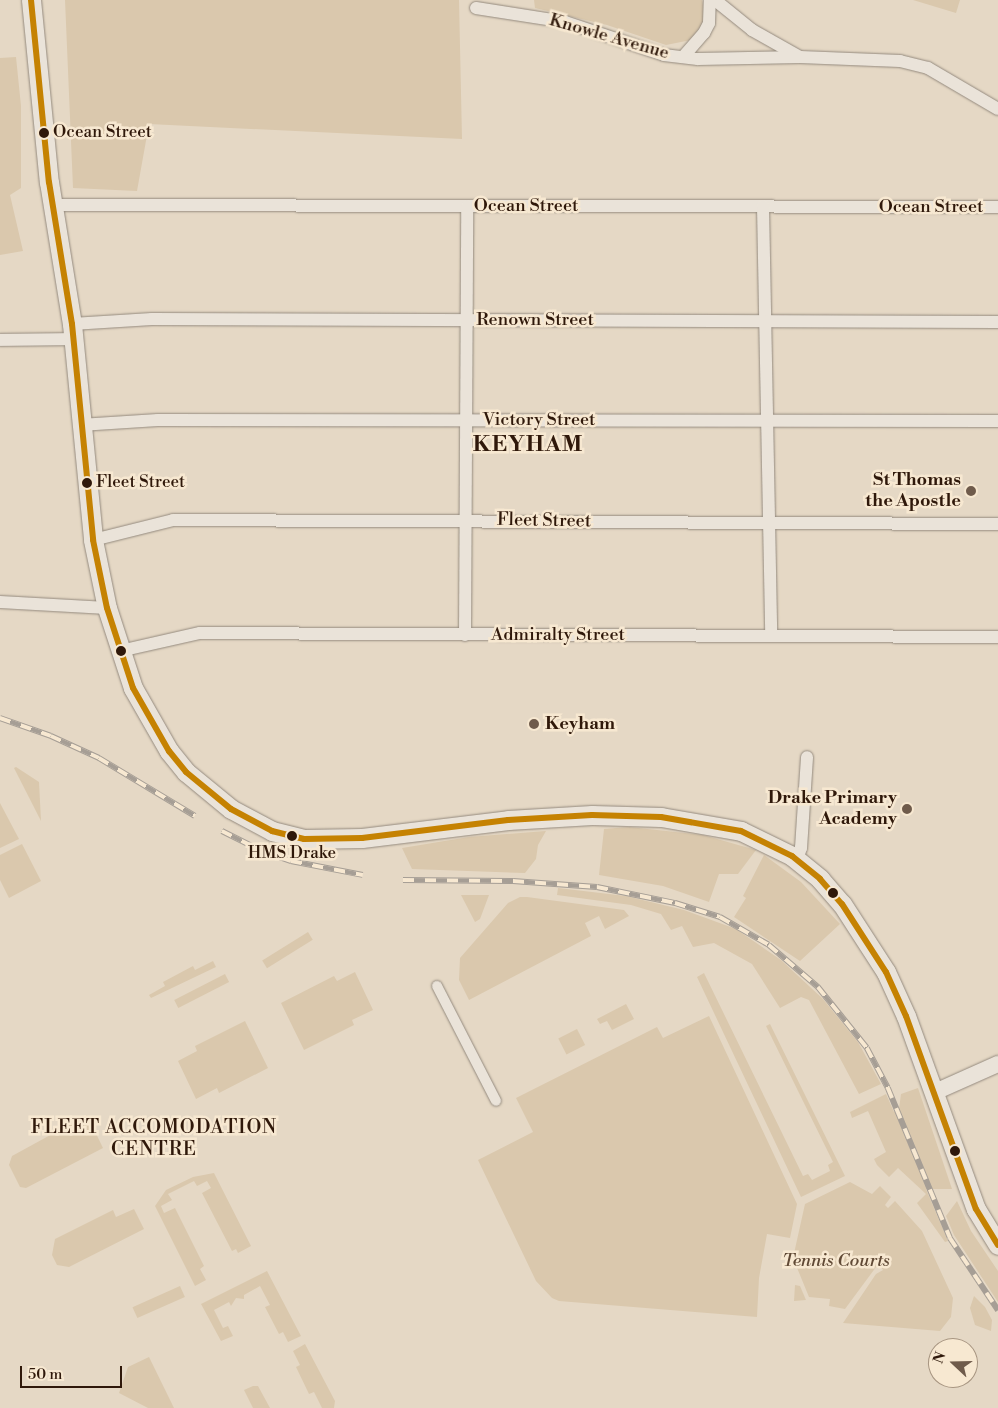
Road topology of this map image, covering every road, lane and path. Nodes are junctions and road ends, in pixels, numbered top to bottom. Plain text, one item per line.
1 (31, 0) edge
2 (710, 0) edge
3 (715, 0) edge
4 (476, 8) dead end
5 (800, 56) junction
6 (683, 57) junction
7 (998, 109) edge
8 (54, 205) junction
9 (467, 206) junction
10 (763, 206) junction
11 (998, 207) edge
12 (467, 320) junction
13 (765, 322) junction
14 (998, 322) edge
15 (73, 331) junction
16 (0, 340) edge
17 (468, 419) junction
18 (766, 421) junction
19 (998, 421) edge
20 (80, 424) junction
21 (467, 520) junction
22 (769, 523) junction
23 (998, 524) edge
24 (93, 540) junction
25 (0, 602) edge
26 (107, 608) junction
27 (465, 635) junction
28 (771, 635) junction
29 (998, 636) edge
30 (120, 651) junction
31 (807, 757) dead end
32 (797, 860) junction
33 (437, 986) dead end
34 (998, 1064) edge
35 (935, 1092) junction
36 (496, 1101) dead end
37 (998, 1246) edge

1 - 8 main road
2 - 6 street, Knowle Avenue
3 - 5 street
4 - 6 street, Knowle Avenue
5 - 6 street, Knowle Avenue
5 - 7 street, Knowle Avenue
8 - 9 street, Ocean Street
8 - 15 main road
9 - 10 street, Ocean Street
9 - 12 street
10 - 11 street, Ocean Street
10 - 13 street
12 - 13 street, Renown Street
12 - 15 street, Renown Street
12 - 17 street
13 - 14 street, Renown Street
13 - 18 street
15 - 16 street, Renown Street
15 - 20 main road
17 - 18 street, Victory Street
17 - 20 street, Victory Street
17 - 21 street
18 - 19 street, Victory Street
18 - 22 street
20 - 24 main road
21 - 22 street, Fleet Street
21 - 24 street, Fleet Street
21 - 27 street
22 - 23 street, Fleet Street
22 - 28 street
24 - 26 main road
25 - 26 street
26 - 30 main road
27 - 28 street, Admiralty Street
27 - 30 street, Admiralty Street
28 - 29 street, Admiralty Street
30 - 32 main road
31 - 32 street
32 - 35 main road
33 - 36 street
34 - 35 street
35 - 37 main road

